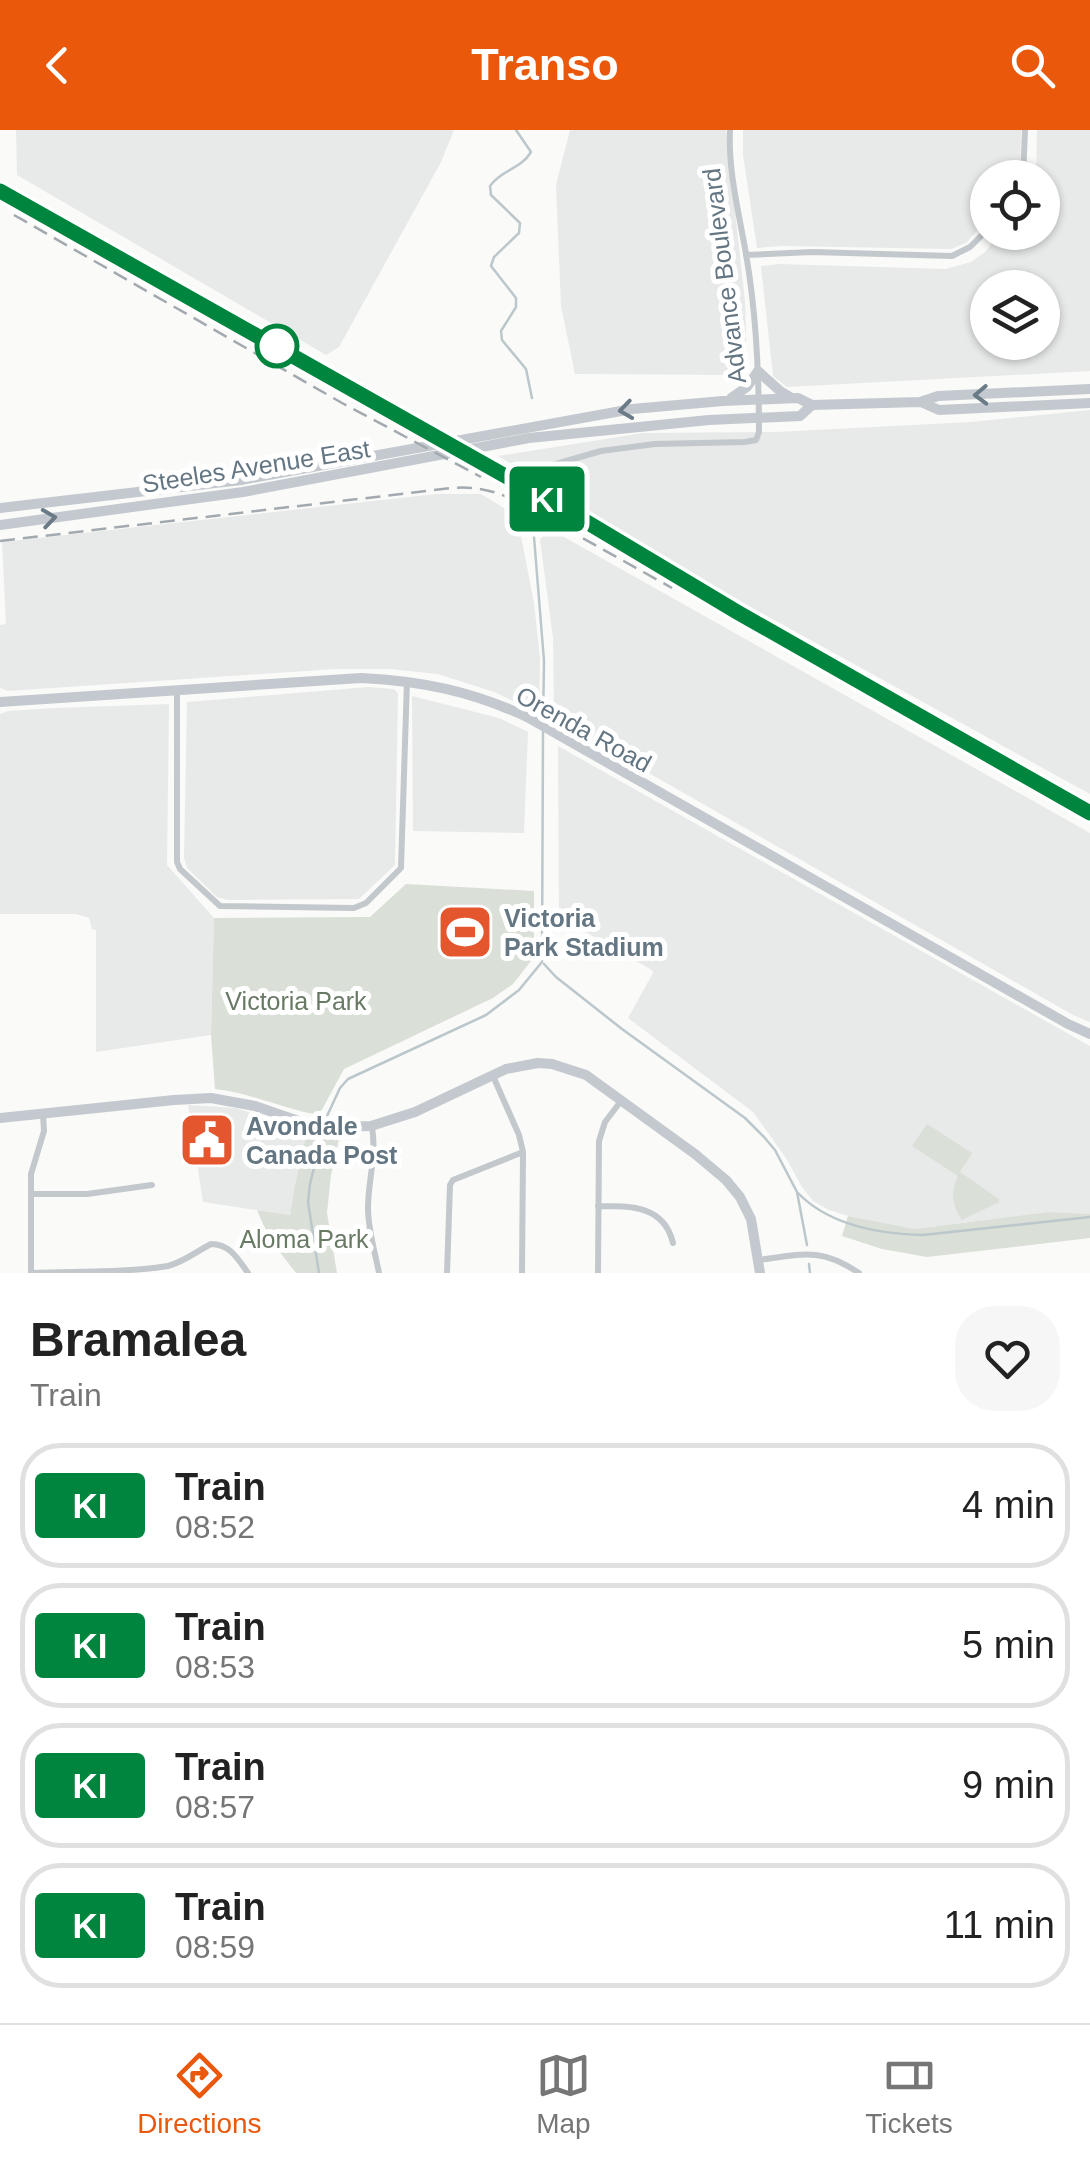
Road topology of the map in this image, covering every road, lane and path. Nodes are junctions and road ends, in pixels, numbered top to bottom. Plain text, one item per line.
1 (730, 130) edge
2 (1025, 130) edge
3 (1024, 160) edge
4 (970, 247) edge
5 (746, 255) junction
6 (758, 371) junction
7 (1090, 388) edge
8 (793, 398) junction
9 (723, 400) junction
10 (759, 400) junction
11 (920, 402) junction
12 (1090, 403) edge
13 (812, 405) junction
14 (759, 418) junction
15 (517, 470) dead end
16 (242, 486) junction
17 (0, 508) edge
18 (0, 524) edge
19 (407, 680) junction
20 (177, 692) junction
21 (0, 702) edge
22 (1090, 1034) edge
23 (493, 1076) junction
24 (621, 1101) junction
25 (43, 1114) junction
26 (0, 1118) edge
27 (372, 1126) junction
28 (523, 1152) junction
29 (152, 1184) dead end
30 (31, 1194) junction
31 (598, 1206) junction
32 (674, 1243) dead end
33 (759, 1260) junction
34 (31, 1273) edge
35 (248, 1273) edge
36 (379, 1273) edge
37 (447, 1273) edge
38 (522, 1273) edge
39 (598, 1273) edge
40 (760, 1273) edge
41 (860, 1273) edge

1 - 5 street, Advance Boulevard
2 - 3 street
4 - 5 street
5 - 6 street, Advance Boulevard
6 - 8 main road
6 - 9 main road
6 - 10 street, Advance Boulevard
7 -> 11 main road, Steeles Avenue East
8 - 10 main road, Steeles Avenue East
8 - 13 main road, Steeles Avenue East
9 - 10 main road, Steeles Avenue East
9 -> 16 main road, Steeles Avenue East
10 - 14 street, Advance Boulevard
11 - 12 main road, Steeles Avenue East
11 - 13 main road, Steeles Avenue East
13 - 14 main road, Steeles Avenue East
14 - 15 street
14 - 16 main road, Steeles Avenue East
16 - 17 main road, Steeles Avenue East
18 -> 16 main road, Steeles Avenue East
19 - 20 main road, Orenda Road
19 - 20 street
19 - 22 main road, Orenda Road
20 - 21 main road, Orenda Road
23 - 24 main road
23 - 27 main road
23 - 28 street
24 - 31 street
24 - 33 main road
25 - 26 main road
25 - 27 main road
25 - 30 street
27 - 36 street
28 - 37 street
28 - 38 street
29 - 30 street
30 - 34 street
31 - 32 street
31 - 39 street
33 - 40 main road
33 - 41 street
34 - 35 street

